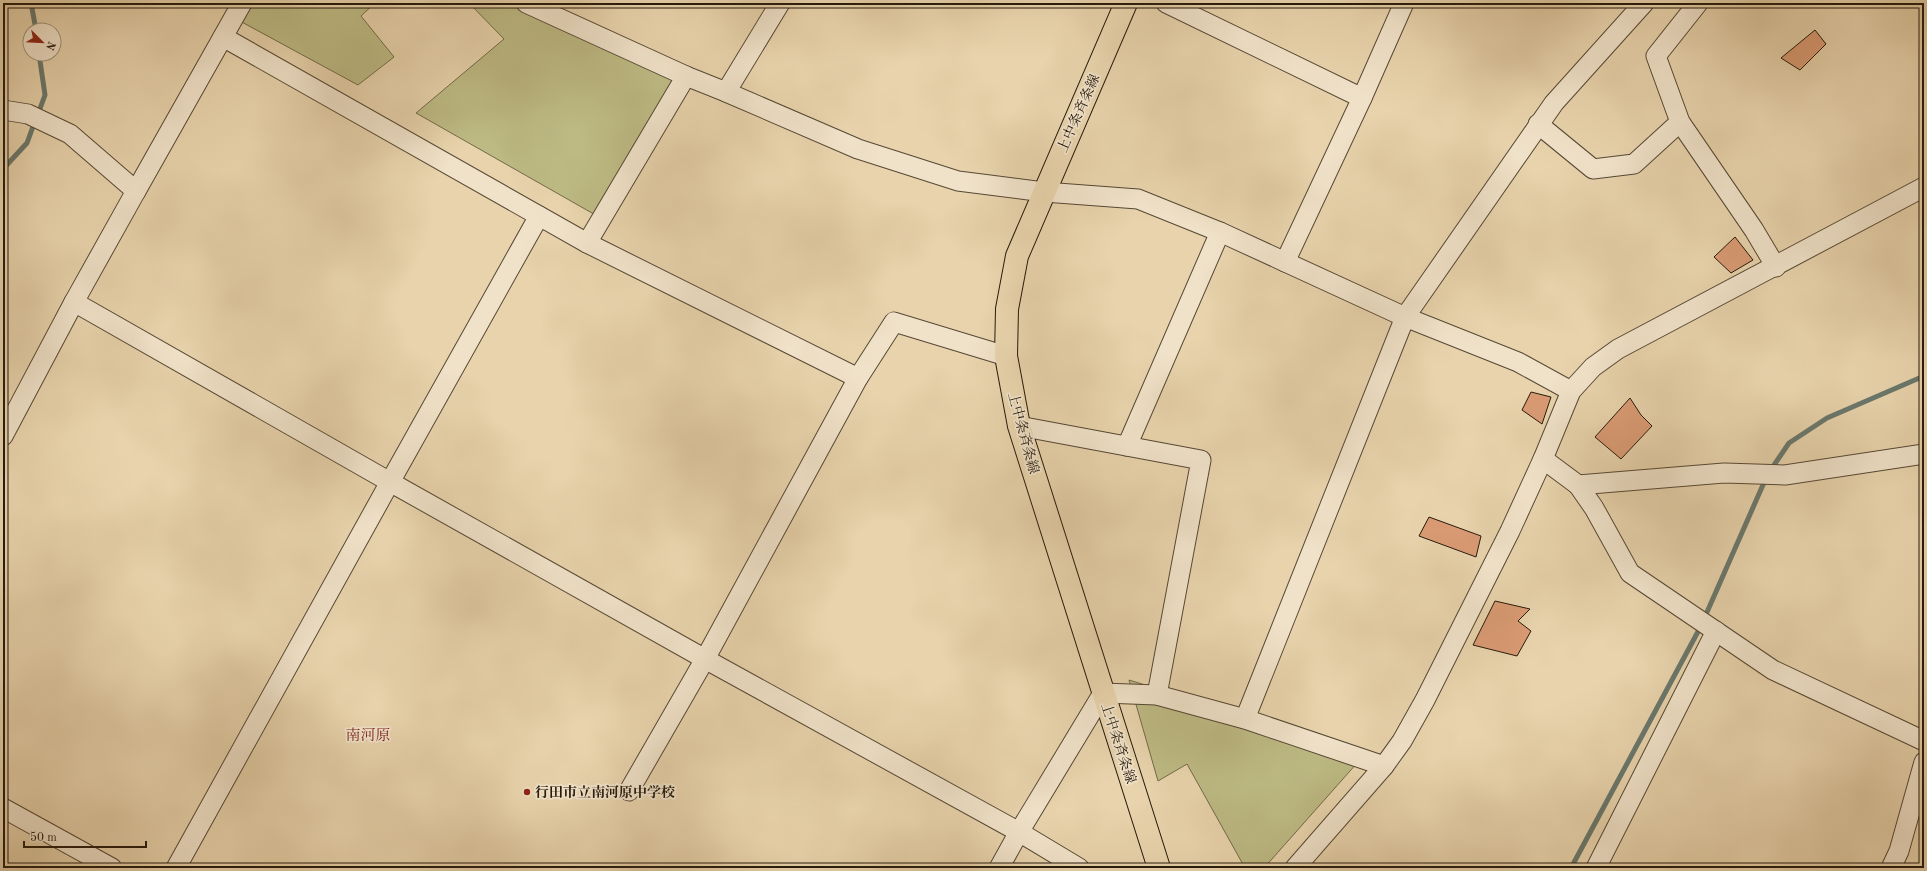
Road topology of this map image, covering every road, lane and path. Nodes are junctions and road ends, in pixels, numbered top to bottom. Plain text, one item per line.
1 (242, 3) edge
2 (526, 3) edge
3 (780, 3) edge
4 (1126, 3) edge
5 (1166, 3) edge
6 (1404, 3) edge
7 (1644, 3) edge
8 (1698, 3) edge
9 (224, 37) junction
10 (686, 76) junction
11 (726, 92) junction
12 (1362, 98) junction
13 (3, 110) edge
14 (1680, 122) junction
15 (1538, 124) junction
16 (1924, 187) edge
17 (136, 191) junction
18 (1044, 192) junction
19 (539, 216) junction
20 (1220, 232) junction
21 (588, 243) junction
22 (1285, 262) junction
23 (1776, 266) junction
24 (74, 302) junction
25 (1405, 317) junction
26 (1006, 356) junction
27 (858, 378) junction
28 (1571, 391) junction
29 (1019, 426) junction
30 (3, 436) edge
31 (1127, 446) junction
32 (1924, 454) edge
33 (1543, 459) junction
34 (390, 482) junction
35 (1578, 485) junction
36 (1716, 631) junction
37 (705, 659) junction
38 (1103, 693) junction
39 (1157, 695) junction
40 (1245, 719) junction
41 (1924, 741) edge
42 (1924, 762) edge
43 (1384, 766) junction
44 (629, 791) dead end
45 (3, 808) edge
46 (1019, 832) junction
47 (112, 868) edge
48 (176, 868) edge
49 (999, 868) edge
50 (1079, 868) edge
51 (1159, 868) edge
52 (1295, 868) edge
53 (1596, 868) edge
54 (1891, 868) edge

1 - 9 street
2 - 10 street
3 - 11 street
4 - 18 main road, 上中条斉条線
5 - 12 street
6 - 12 street
7 - 15 street
8 - 14 street
9 - 17 street
9 - 19 street
10 - 11 street
10 - 21 street
11 - 18 street
12 - 22 street
13 - 17 street
14 - 15 street
14 - 23 street
15 - 25 street
16 - 23 street
17 - 24 street
18 - 20 street
18 - 26 main road, 上中条斉条線
19 - 21 street
19 - 34 street
20 - 22 street
20 - 31 street
21 - 27 street
22 - 25 street
23 - 28 street
24 - 30 street
24 - 34 street
25 - 28 street
25 - 40 street
26 - 27 street
26 - 29 main road, 上中条斉条線
27 - 37 street
28 - 33 street
29 - 31 street
29 - 38 main road, 上中条斉条線
31 - 39 street
32 - 35 street
33 - 35 street
33 - 43 street
34 - 37 street
34 - 48 street
35 - 36 street
36 - 41 street
36 - 53 street
37 - 44 street
37 - 46 street
38 - 39 street
38 - 46 street
38 - 51 main road, 上中条斉条線
39 - 40 street
40 - 43 street
42 - 54 street
43 - 52 street
45 - 47 street
46 - 49 street
46 - 50 street

